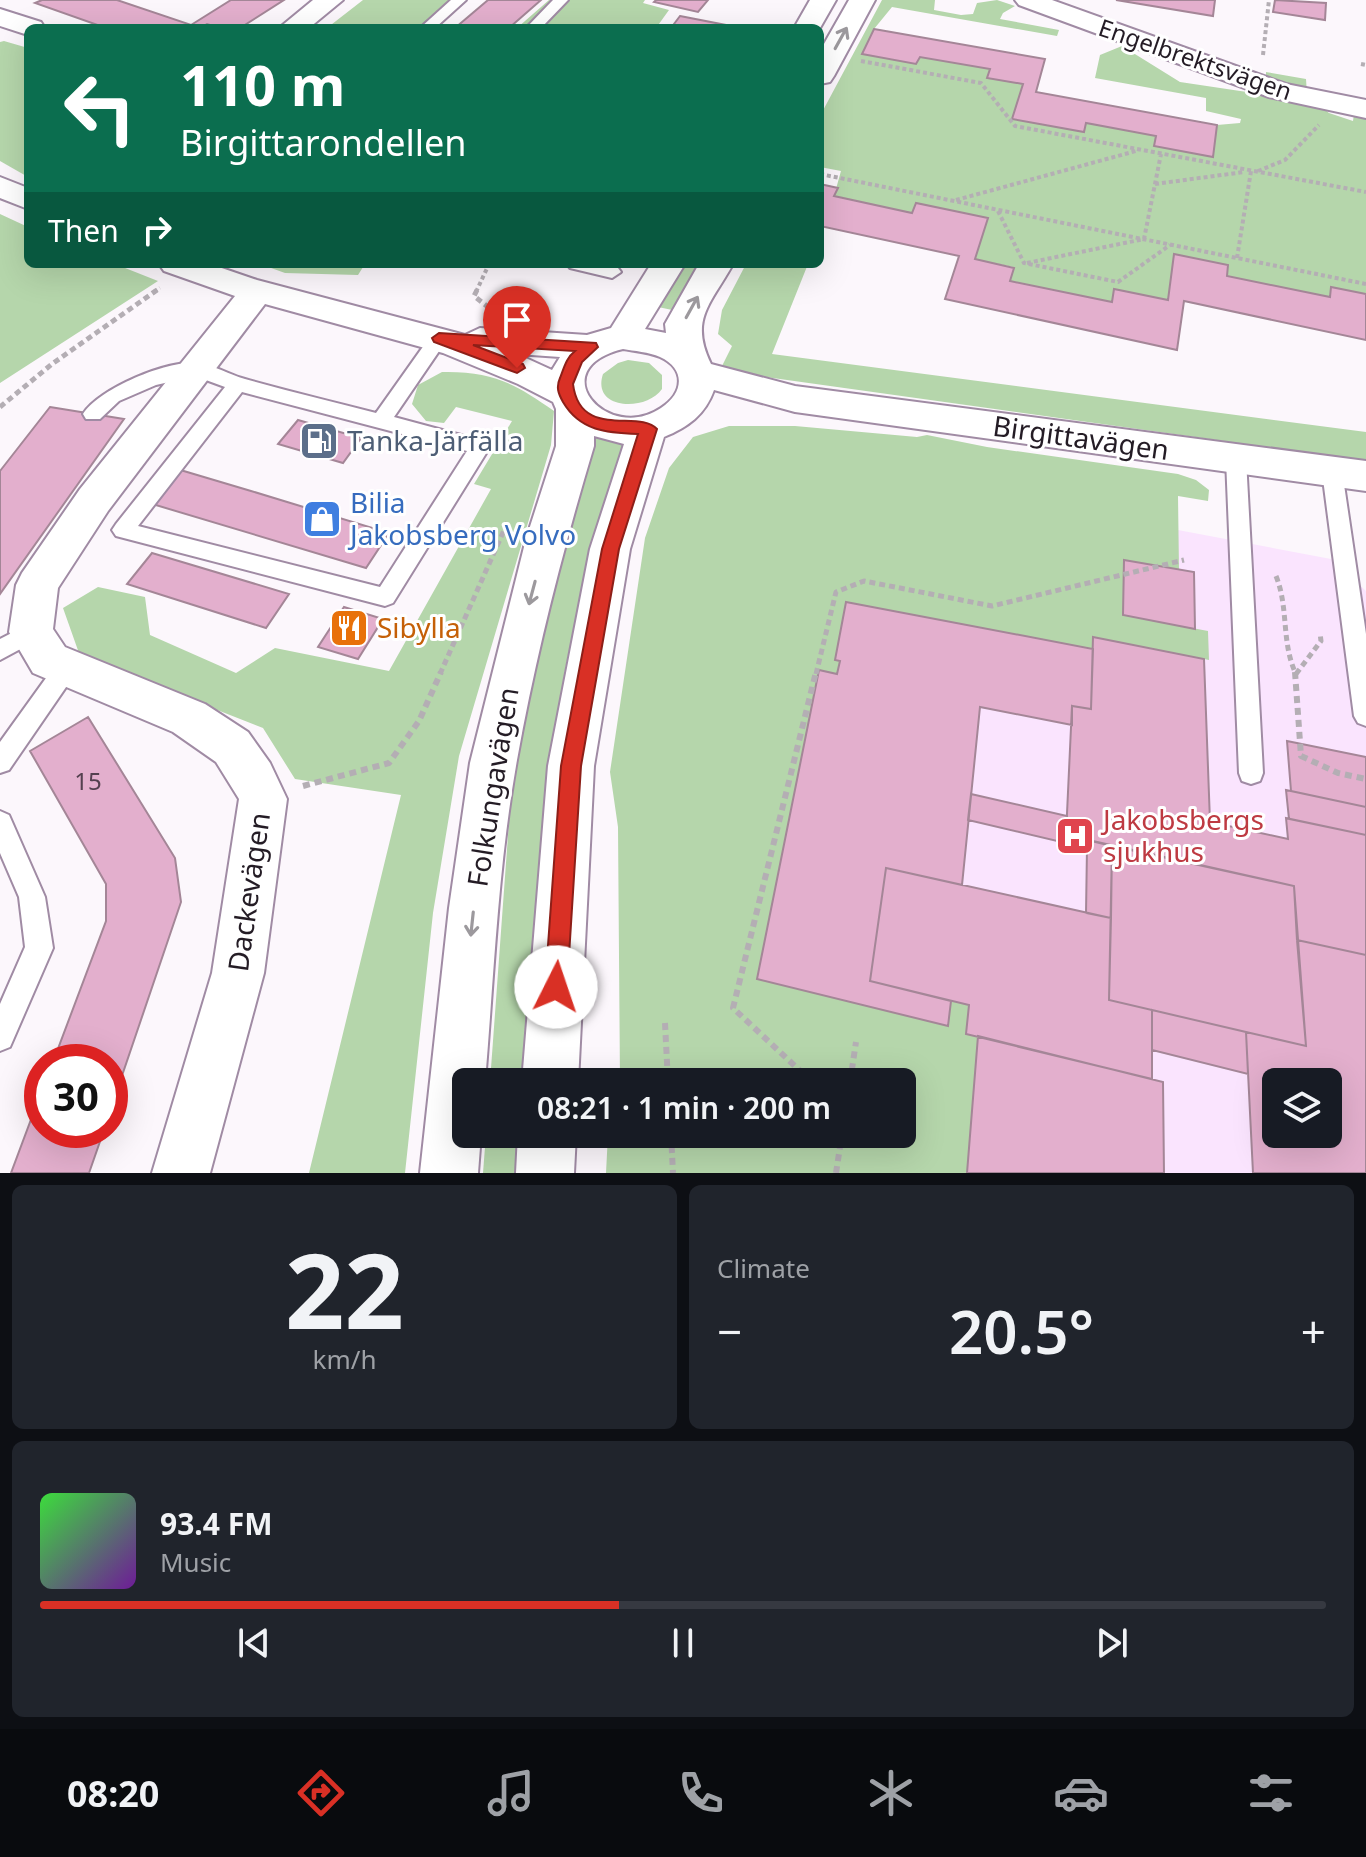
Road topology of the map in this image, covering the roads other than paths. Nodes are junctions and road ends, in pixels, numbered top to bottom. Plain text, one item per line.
1 (330, 0) edge
2 (459, 0) edge
3 (561, 0) edge
4 (823, 0) edge
5 (862, 0) edge
6 (1028, 0) edge
7 (0, 17) edge
8 (297, 24) edge
9 (432, 24) edge
10 (537, 24) edge
11 (809, 24) edge
12 (24, 25) edge
13 (824, 69) edge
14 (1353, 106) edge
15 (0, 186) edge
16 (24, 198) edge
17 (188, 268) edge
18 (594, 268) edge
19 (666, 268) edge
20 (714, 268) edge
21 (612, 272) dead end
22 (257, 291) junction
23 (439, 338) junction
24 (607, 342) junction
25 (196, 369) junction
26 (693, 376) junction
27 (238, 384) junction
28 (571, 402) junction
29 (93, 414) dead end
30 (381, 421) junction
31 (648, 429) junction
32 (1236, 459) junction
33 (1349, 474) edge
34 (16, 641) edge
35 (67, 667) junction
36 (1366, 716) edge
37 (0, 762) edge
38 (1251, 773) dead end
39 (0, 823) edge
40 (0, 1037) edge
41 (551, 1068) edge
42 (546, 1148) edge
43 (181, 1173) edge
44 (449, 1173) edge
45 (545, 1173) edge

1 - 8 street
2 - 9 lane
3 - 10 lane
4 - 11 street
13 -> 5 street
6 - 14 street, Engelbrektsvägen
7 - 12 street
15 - 16 street
17 - 22 street
18 - 21 lane
19 - 24 street
26 -> 20 street
22 - 23 street
22 - 25 street, Dackevägen
23 - 24 street
23 - 28 street
23 - 30 lane
24 - 26 street
24 - 28 street
25 - 27 lane
25 - 29 lane
25 - 34 street, Dackevägen
26 - 31 street
26 - 32 street, Birgittavägen
27 - 30 lane
27 - 30 lane
28 - 31 street
28 -> 44 street, Folkungavägen
31 - 41 street
32 - 33 street, Birgittavägen
32 - 38 lane
33 - 36 lane
34 - 35 street, Dackevägen
35 - 37 lane
35 - 43 street, Dackevägen
39 - 40 lane
42 - 45 street

